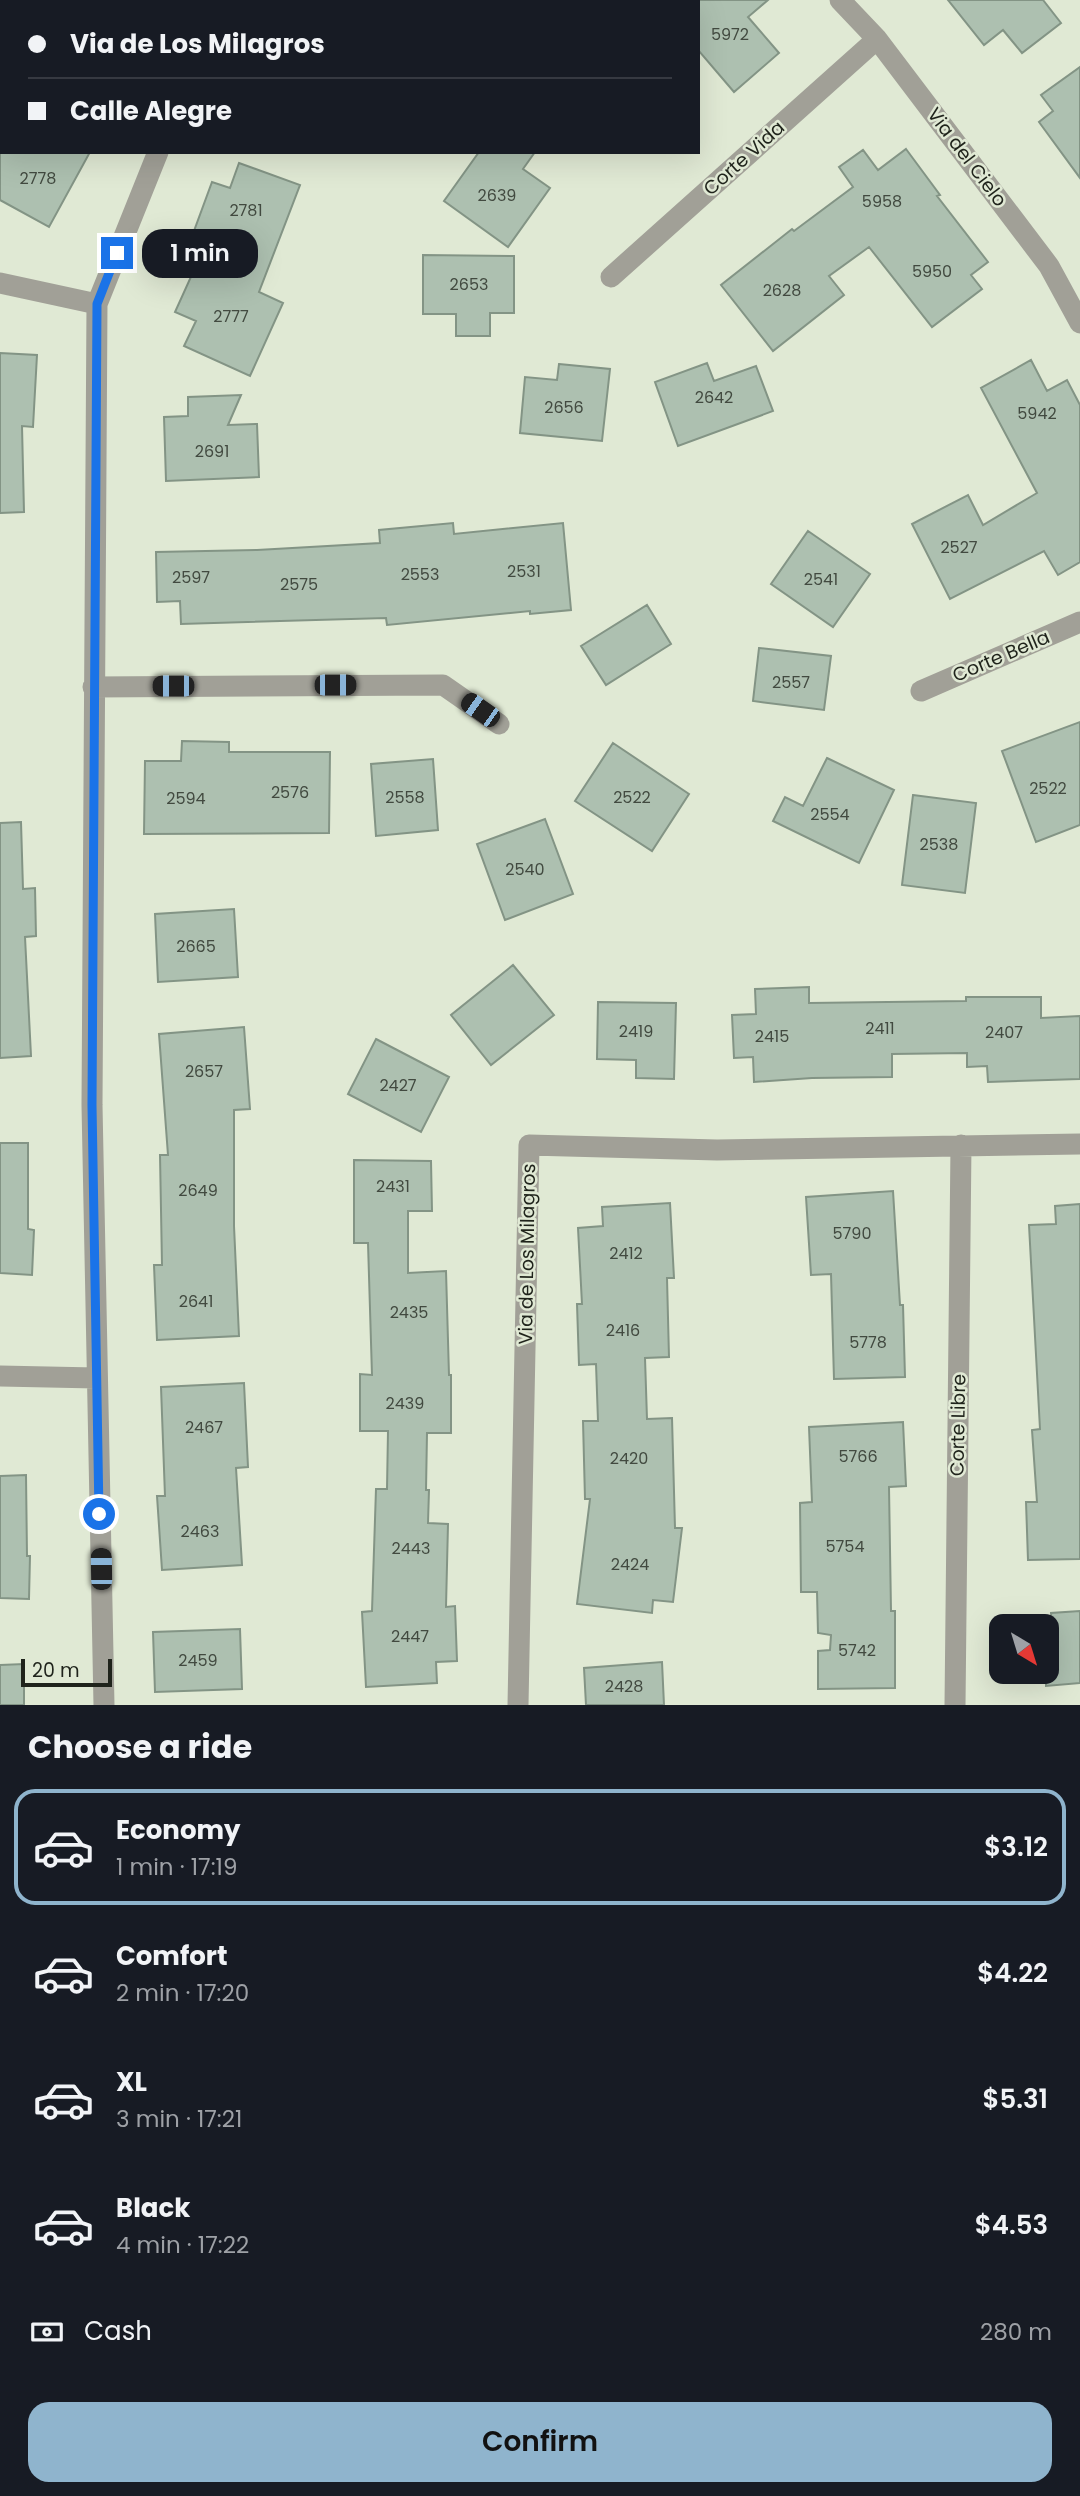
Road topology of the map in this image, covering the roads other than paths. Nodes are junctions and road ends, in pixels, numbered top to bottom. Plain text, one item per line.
1 (840, 0) edge
2 (877, 39) junction
3 (157, 154) edge
4 (611, 277) dead end
5 (0, 283) edge
6 (97, 304) junction
7 (1080, 323) edge
8 (1080, 622) edge
9 (93, 687) junction
10 (922, 691) dead end
11 (499, 723) dead end
12 (1080, 1144) edge
13 (961, 1145) junction
14 (0, 1376) edge
15 (96, 1378) junction
16 (104, 1705) edge
17 (518, 1705) edge
18 (955, 1705) edge

1 - 2 street, Via del Cielo
2 - 4 street, Corte Vida
2 - 7 street, Via del Cielo
3 - 6 street
5 - 6 street
6 - 9 street
8 - 10 street, Corte Bella
9 - 11 street
9 - 15 street
12 - 13 street, Via de Los Milagros
13 - 17 street, Via de Los Milagros
13 - 18 street, Corte Libre
14 - 15 street
15 - 16 street

